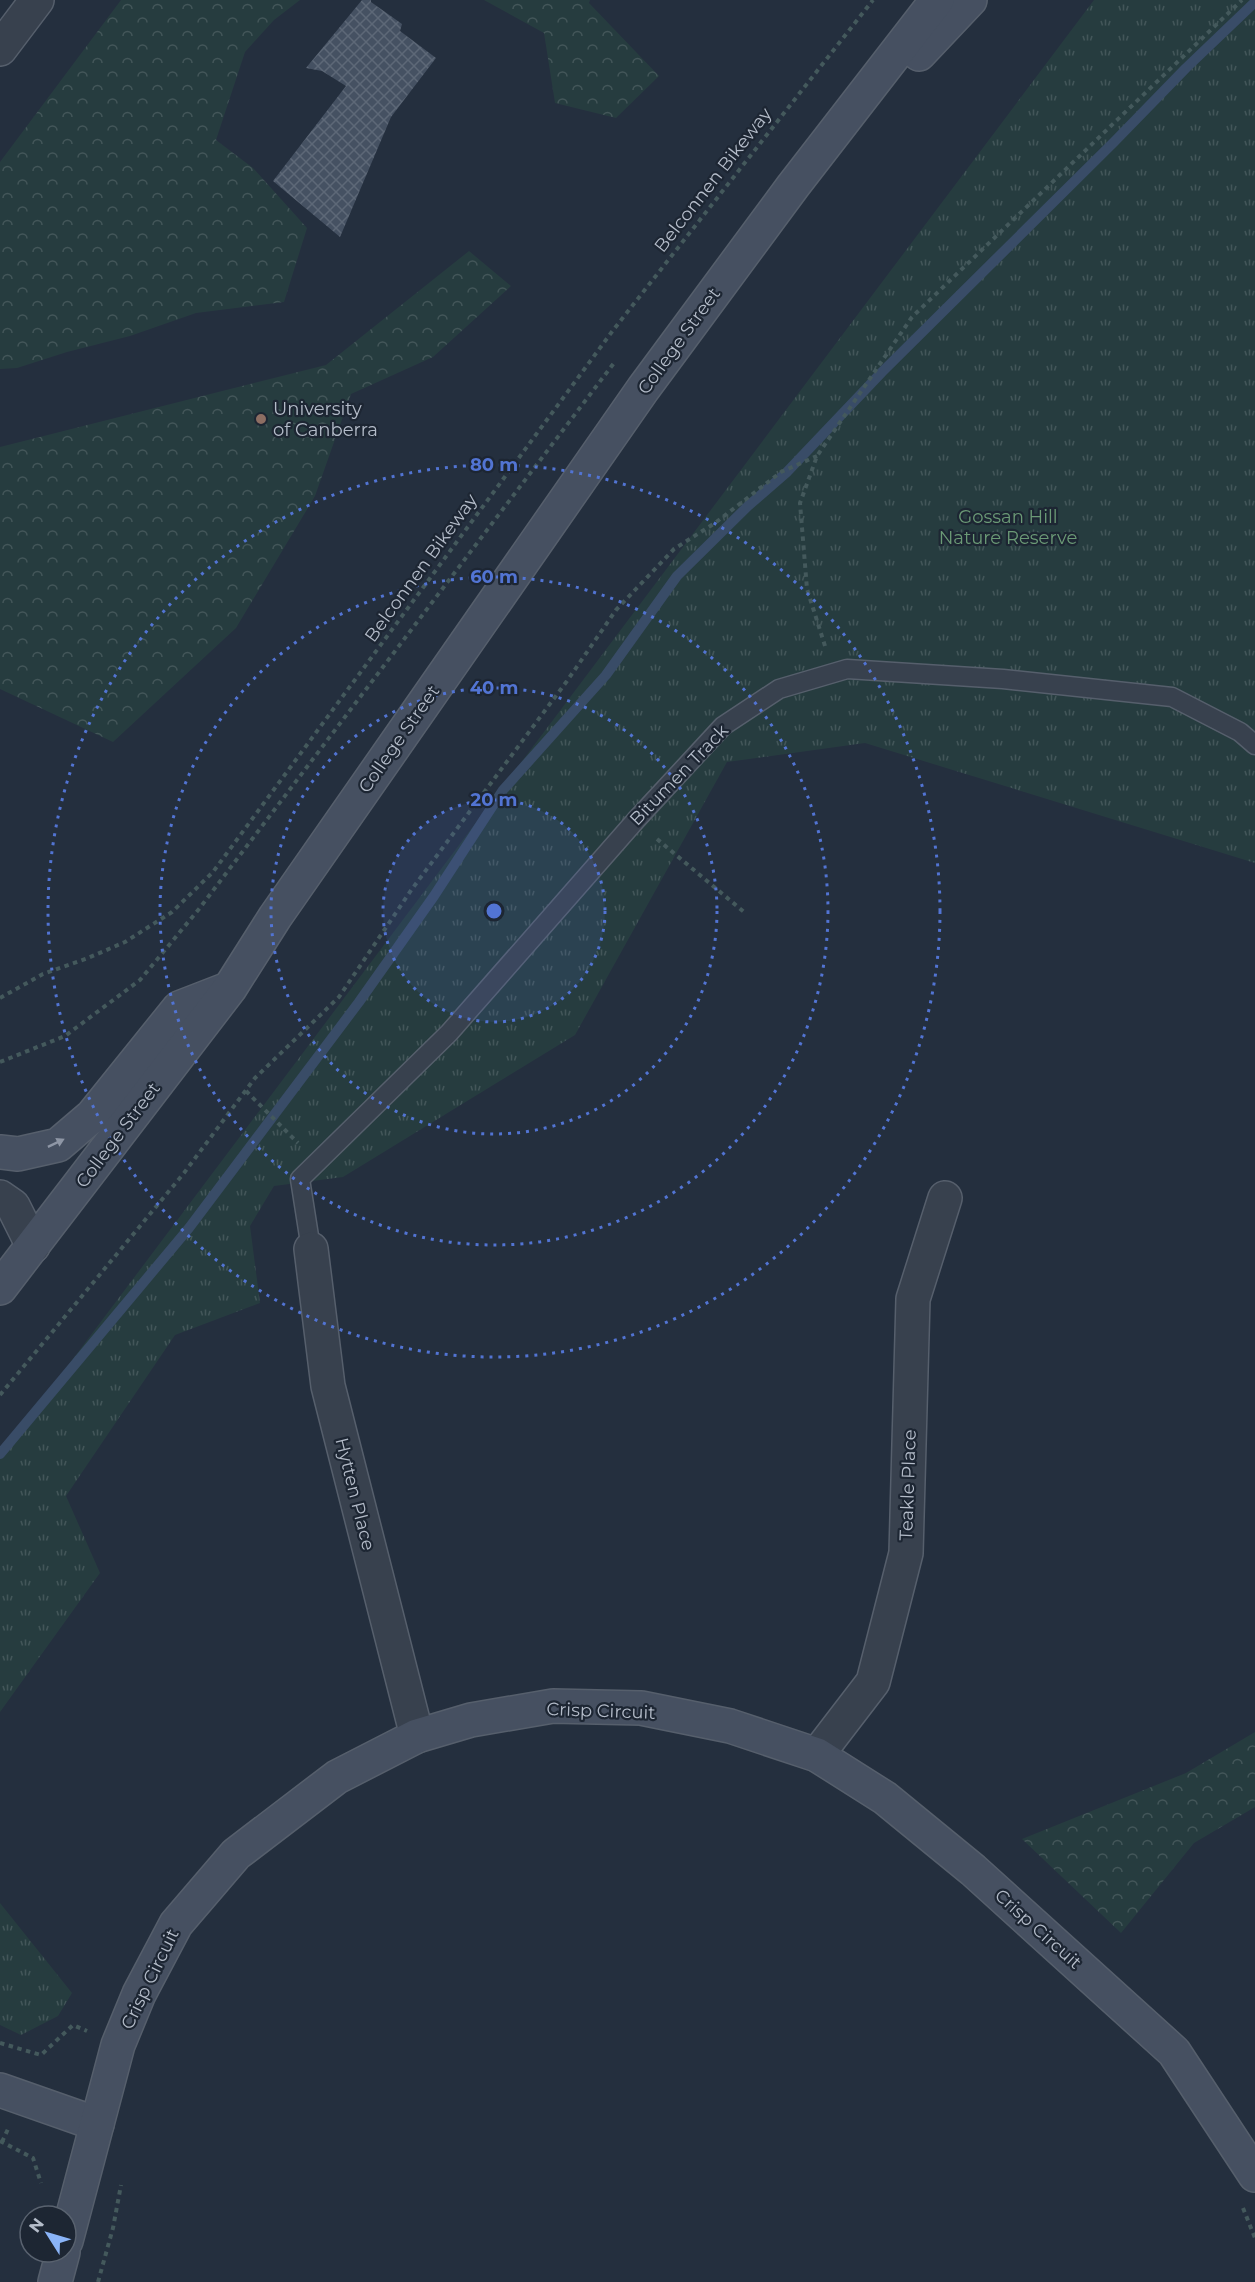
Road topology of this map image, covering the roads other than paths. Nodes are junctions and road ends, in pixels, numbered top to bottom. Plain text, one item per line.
1 (37, 0) edge
2 (937, 0) edge
3 (970, 0) edge
4 (0, 49) edge
5 (793, 186) junction
6 (1255, 745) edge
7 (230, 988) junction
8 (0, 1152) edge
9 (0, 1197) edge
10 (945, 1197) dead end
11 (0, 1233) edge
12 (33, 1246) junction
13 (311, 1249) joint
14 (0, 1287) edge
15 (417, 1736) junction
16 (817, 1755) junction
17 (0, 2090) edge
18 (97, 2124) junction
19 (1255, 2175) edge
20 (76, 2204) edge
21 (60, 2264) edge
22 (56, 2282) edge

1 - 4 street
2 - 5 street, College Street
3 - 5 street, College Street
5 - 7 street, College Street
6 - 13 lane, Bitumen Track
8 -> 7 street
7 - 12 street, College Street
9 - 12 street
10 - 16 street, Teakle Place
11 - 12 street
12 - 14 street, College Street
13 - 15 street, Hytten Place
15 - 16 street, Crisp Circuit
15 - 18 street, Crisp Circuit
16 - 19 street, Crisp Circuit
17 - 18 street
18 - 20 street, Crisp Circuit
21 - 22 street

